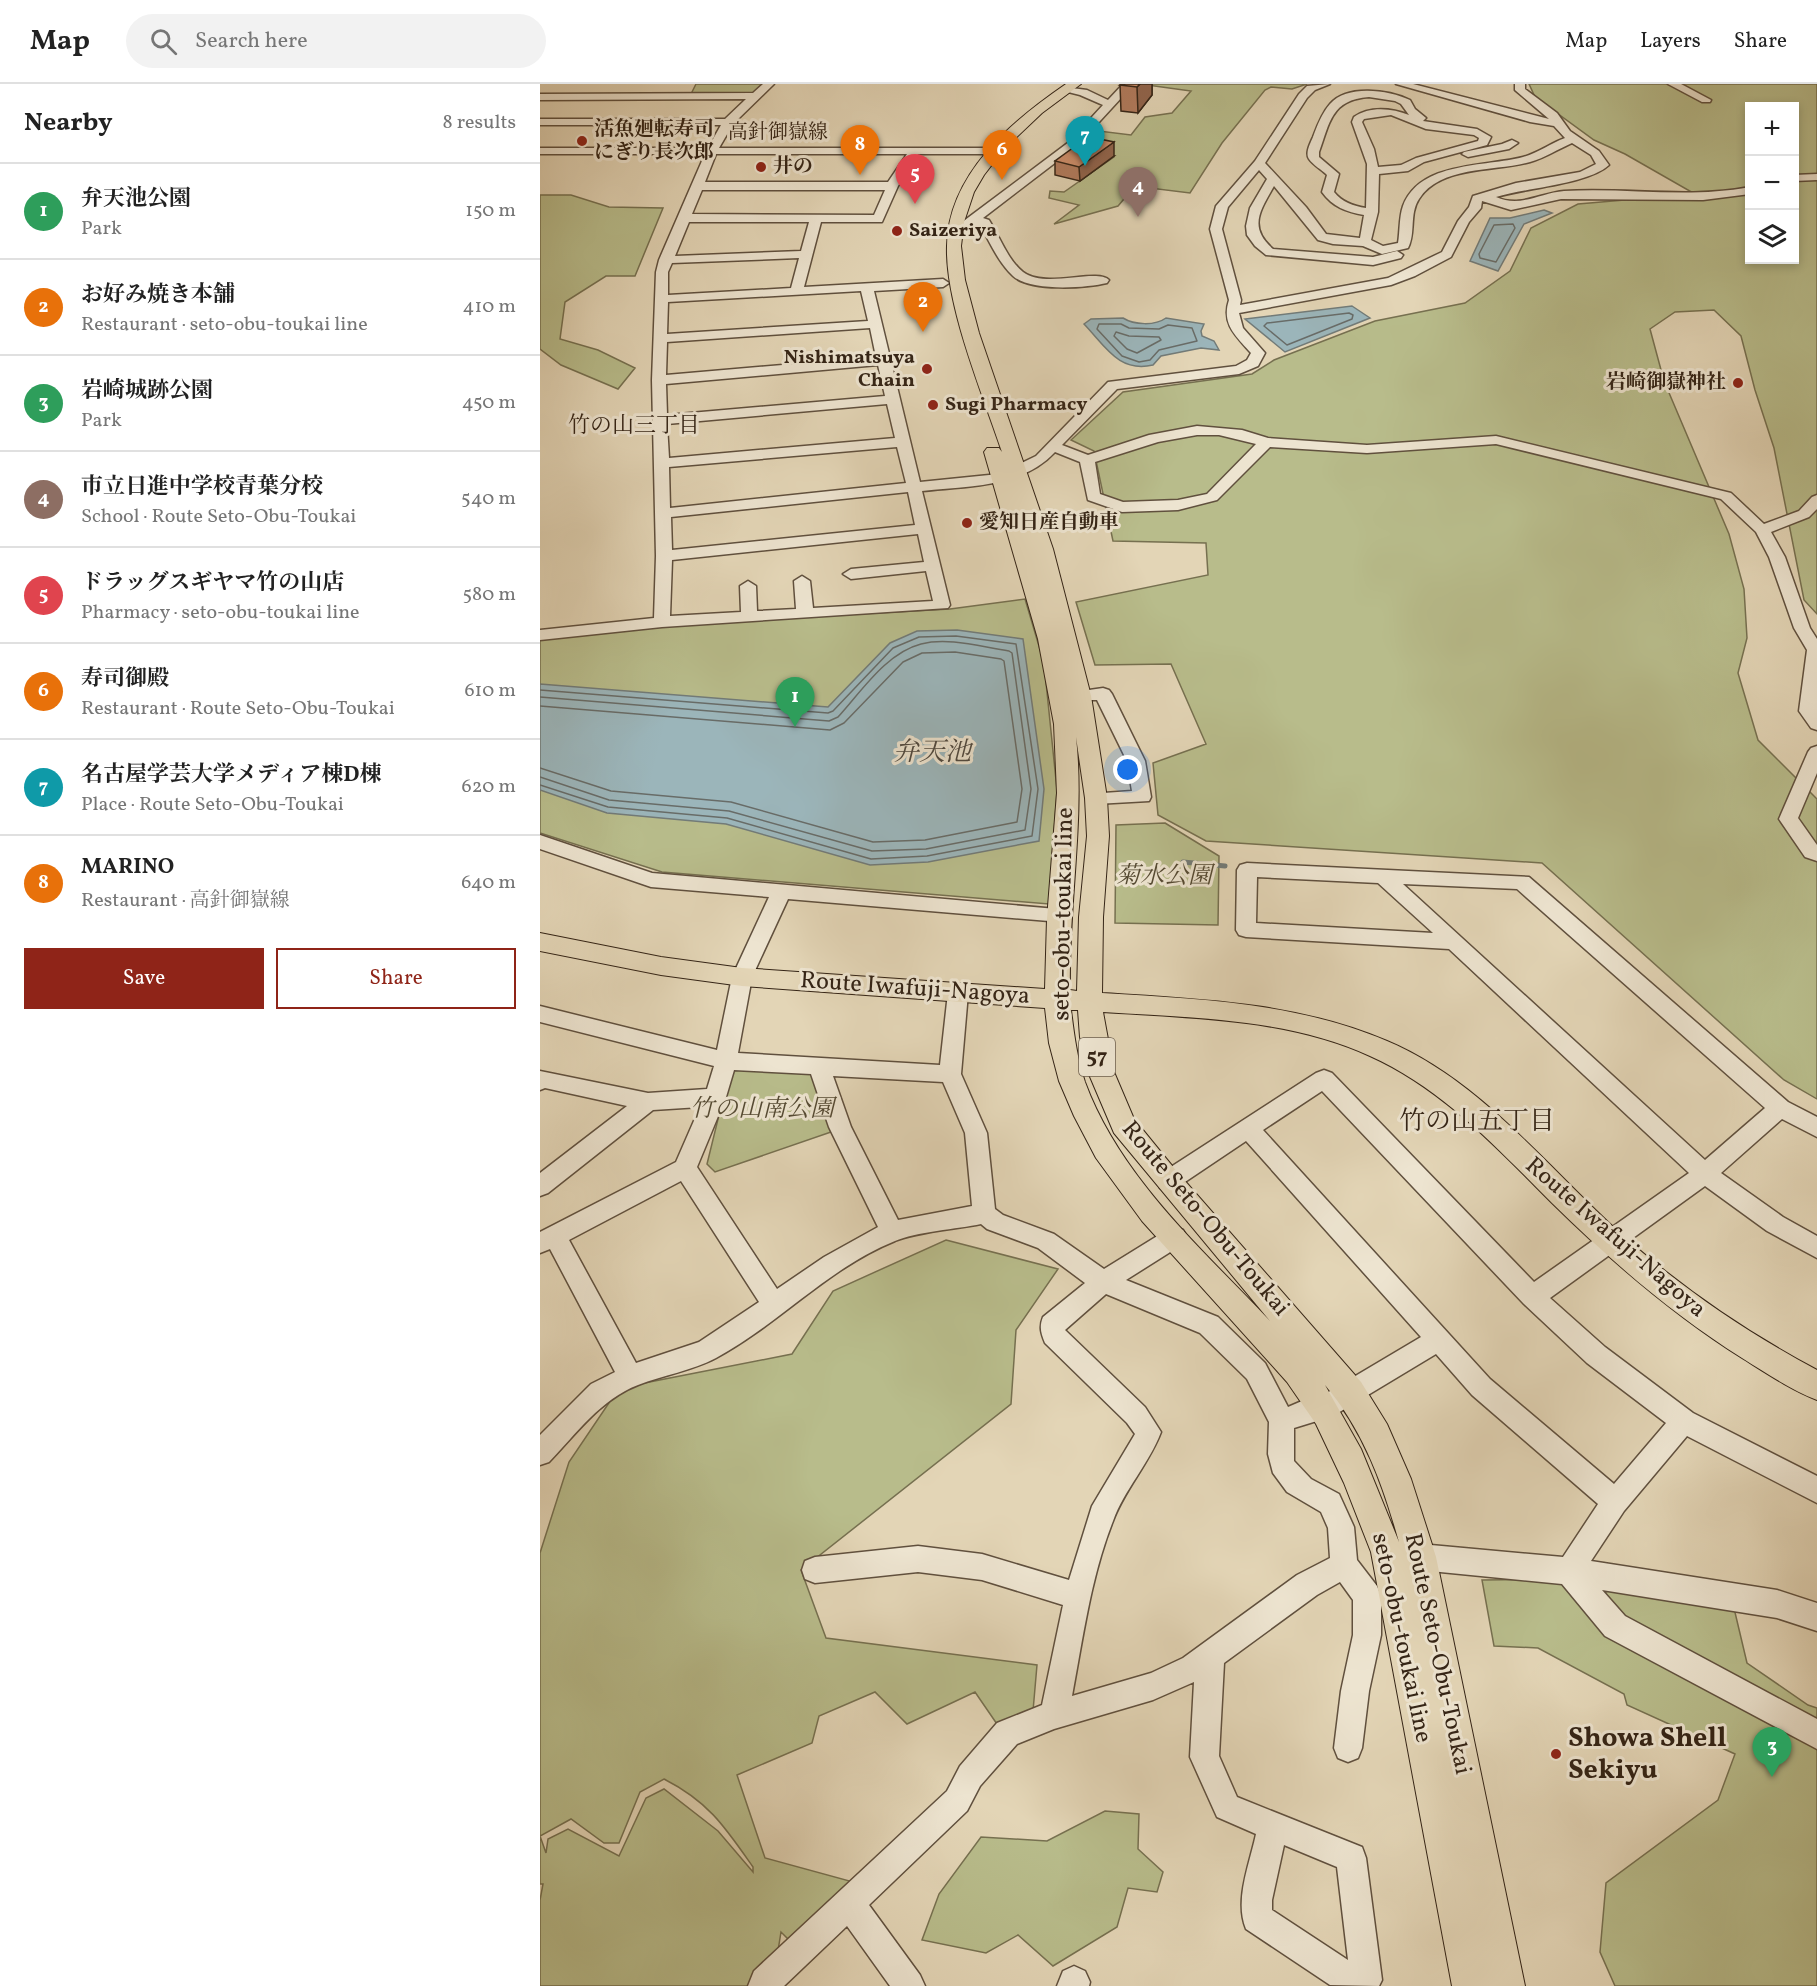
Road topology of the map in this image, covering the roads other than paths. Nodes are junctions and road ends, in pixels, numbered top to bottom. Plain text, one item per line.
1 (691, 84) edge
2 (769, 84) edge
3 (1129, 84) edge
4 (1325, 84) edge
5 (1401, 84) edge
6 (1519, 84) edge
7 (1673, 84) edge
8 (1068, 86) edge
9 (754, 96) junction
10 (540, 97) edge
11 (685, 97) junction
12 (1706, 100) dead end
13 (1109, 104) junction
14 (540, 122) edge
15 (728, 122) junction
16 (1557, 123) junction
17 (1446, 129) junction
18 (1575, 138) junction
19 (1512, 143) dead end
20 (915, 150) junction
21 (540, 151) edge
22 (712, 151) junction
23 (988, 151) junction
24 (1258, 163) junction
25 (1412, 166) junction
26 (1373, 170) junction
27 (1457, 172) junction
28 (1817, 177) edge
29 (1273, 178) junction
30 (1799, 178) edge
31 (698, 186) junction
32 (892, 186) junction
33 (1745, 191) edge
34 (1485, 196) junction
35 (1372, 212) junction
36 (684, 218) junction
37 (816, 219) junction
38 (965, 224) junction
39 (1365, 242) junction
40 (807, 254) junction
41 (665, 260) junction
42 (1103, 280) dead end
43 (943, 283) junction
44 (867, 288) junction
45 (796, 293) junction
46 (661, 299) junction
47 (1231, 311) junction
48 (876, 324) junction
49 (659, 339) junction
50 (884, 360) junction
51 (659, 380) junction
52 (894, 399) junction
53 (661, 420) junction
54 (903, 442) junction
55 (1266, 442) junction
56 (1053, 446) junction
57 (1087, 460) junction
58 (661, 464) junction
59 (1010, 475) junction
60 (916, 488) junction
61 (1817, 500) edge
62 (662, 513) junction
63 (924, 529) junction
64 (1762, 530) junction
65 (664, 556) junction
66 (932, 566) junction
67 (851, 574) dead end
68 (802, 581) dead end
69 (748, 586) dead end
70 (805, 614) junction
71 (749, 618) junction
72 (662, 622) junction
73 (540, 635) edge
74 (1081, 696) junction
75 (1817, 724) edge
76 (1817, 752) edge
77 (1096, 798) junction
78 (540, 842) edge
79 (1817, 854) edge
80 (1383, 876) junction
81 (781, 892) junction
82 (1061, 915) junction
83 (540, 942) edge
84 (1452, 942) junction
85 (742, 977) junction
86 (958, 993) junction
87 (1057, 999) junction
88 (1089, 1000) junction
89 (540, 1014) edge
90 (726, 1061) junction
91 (819, 1067) junction
92 (950, 1074) junction
93 (540, 1082) edge
94 (715, 1097) junction
95 (648, 1102) junction
96 (1780, 1108) junction
97 (1817, 1128) edge
98 (1249, 1129) junction
99 (685, 1168) junction
100 (1705, 1174) junction
101 (1168, 1181) junction
102 (540, 1186) edge
103 (984, 1214) junction
104 (892, 1231) junction
105 (1175, 1237) junction
106 (547, 1239) edge
107 (1611, 1242) junction
108 (1817, 1248) edge
109 (1103, 1282) junction
110 (1532, 1297) junction
111 (774, 1304) junction
112 (1438, 1340) junction
113 (630, 1376) junction
114 (1817, 1386) edge
115 (1350, 1392) junction
116 (1324, 1408) junction
117 (1282, 1421) junction
118 (1684, 1421) junction
119 (540, 1453) edge
120 (1817, 1490) edge
121 (1615, 1502) junction
122 (1420, 1557) junction
123 (1344, 1565) junction
124 (815, 1570) dead end
125 (1569, 1571) junction
126 (1078, 1596) junction
127 (1817, 1617) edge
128 (1209, 1656) junction
129 (1054, 1715) junction
130 (1817, 1735) edge
131 (1348, 1749) dead end
132 (1273, 1826) junction
133 (848, 1902) junction
134 (764, 1986) edge
135 (909, 1986) edge
136 (1471, 1986) edge
137 (1506, 1986) edge

1 - 11 street
2 - 9 street
3 - 13 street
4 - 24 street
5 - 16 street
6 - 16 street
7 - 12 street
8 - 13 street
8 - 23 main road, seto-obu-toukai line / 57
9 - 11 street
9 - 15 street
10 - 11 street
13 - 38 street
14 - 15 street
15 - 22 street
16 - 18 street
17 - 25 street
17 - 26 street
17 - 35 street
18 - 27 street
18 - 34 street
19 - 25 street
20 - 22 street, 高針御嶽線
20 - 23 street, 高針御嶽線
20 - 32 street
21 - 22 street, 高針御嶽線
22 - 31 street
23 - 38 main road, Route Seto-Obu-Toukai / 57
23 - 43 main road, seto-obu-toukai line / 57
24 - 29 street
24 - 47 street
25 - 26 street
26 - 35 street
27 - 29 street
27 - 39 street
28 - 30 street
29 - 39 street
31 - 32 street
31 - 36 street
32 - 37 street
33 - 34 street
34 - 47 street
35 - 39 street
36 - 37 street
36 - 41 street
37 - 40 street
38 - 42 street
38 - 59 main road, Route Seto-Obu-Toukai / 57
40 - 41 street
40 - 45 street
41 - 46 street
43 - 44 street
43 - 59 main road, seto-obu-toukai line / 57
44 - 45 street
44 - 48 street
45 - 46 street
46 - 49 street
47 - 56 street
48 - 49 street
48 - 50 street
49 - 51 street
50 - 51 street
50 - 52 street
51 - 53 street
52 - 53 street
52 - 54 street
53 - 58 street
54 - 58 street
54 - 60 street
55 - 57 street
55 - 57 street
55 - 64 street
56 - 57 street
56 - 59 street
58 - 62 street
59 - 60 street
59 - 74 main road, Route Seto-Obu-Toukai / 57
59 - 82 main road, seto-obu-toukai line / 57
60 - 62 street
60 - 63 street
61 - 64 street
62 - 65 street
63 - 65 street
63 - 66 street
64 - 75 street
65 - 72 street
66 - 67 street
66 - 70 street
68 - 70 street
69 - 71 street
70 - 71 street
71 - 72 street
72 - 73 street
74 - 77 main road, Route Seto-Obu-Toukai / 57
74 - 77 street
76 - 79 street
77 - 88 main road, Route Seto-Obu-Toukai / 57
78 - 81 street
80 - 84 street
80 - 84 street
80 - 96 street
81 - 82 street
81 - 85 street
82 - 87 main road, seto-obu-toukai line / 57
83 - 85 main road, Route Iwafuji-Nagoya
84 - 100 street
85 - 86 main road, Route Iwafuji-Nagoya
85 - 90 street
86 - 87 main road, Route Iwafuji-Nagoya
86 - 92 street
87 - 88 main road, Route Iwafuji-Nagoya
87 - 105 main road, seto-obu-toukai line / 57
88 - 101 main road, Route Seto-Obu-Toukai / 57
88 - 107 main road, Route Iwafuji-Nagoya
89 - 90 street
90 - 91 street
90 - 94 street
91 - 92 street
91 - 104 street
92 - 103 street
93 - 95 street
94 - 95 street
94 - 99 street
95 - 102 street
96 - 97 street
96 - 100 street
98 - 101 street
98 - 110 street
98 - 112 street
99 - 106 street
99 - 111 street
100 - 107 street
100 - 108 street
101 - 115 main road, Route Seto-Obu-Toukai / 57
103 - 104 street
103 - 109 street
104 - 111 street
105 - 109 street
105 - 116 main road, seto-obu-toukai line / 57
106 - 113 street
107 - 110 street
107 - 114 main road, Route Iwafuji-Nagoya
109 - 117 street
109 - 126 street
110 - 118 street
111 - 113 street
112 - 115 street
112 - 121 street
113 - 119 street
115 - 116 street
115 - 122 main road, Route Seto-Obu-Toukai / 57
116 - 117 street
116 - 136 main road, seto-obu-toukai line / 57
117 - 123 street
118 - 120 street
118 - 121 street
121 - 125 street
122 - 125 street
122 - 137 main road, Route Seto-Obu-Toukai / 57
123 - 128 street
123 - 131 street
124 - 126 street
125 - 127 street
125 - 130 street
126 - 129 street
128 - 129 street
128 - 132 street
129 - 133 street
132 - 132 street
133 - 134 street
133 - 135 street

